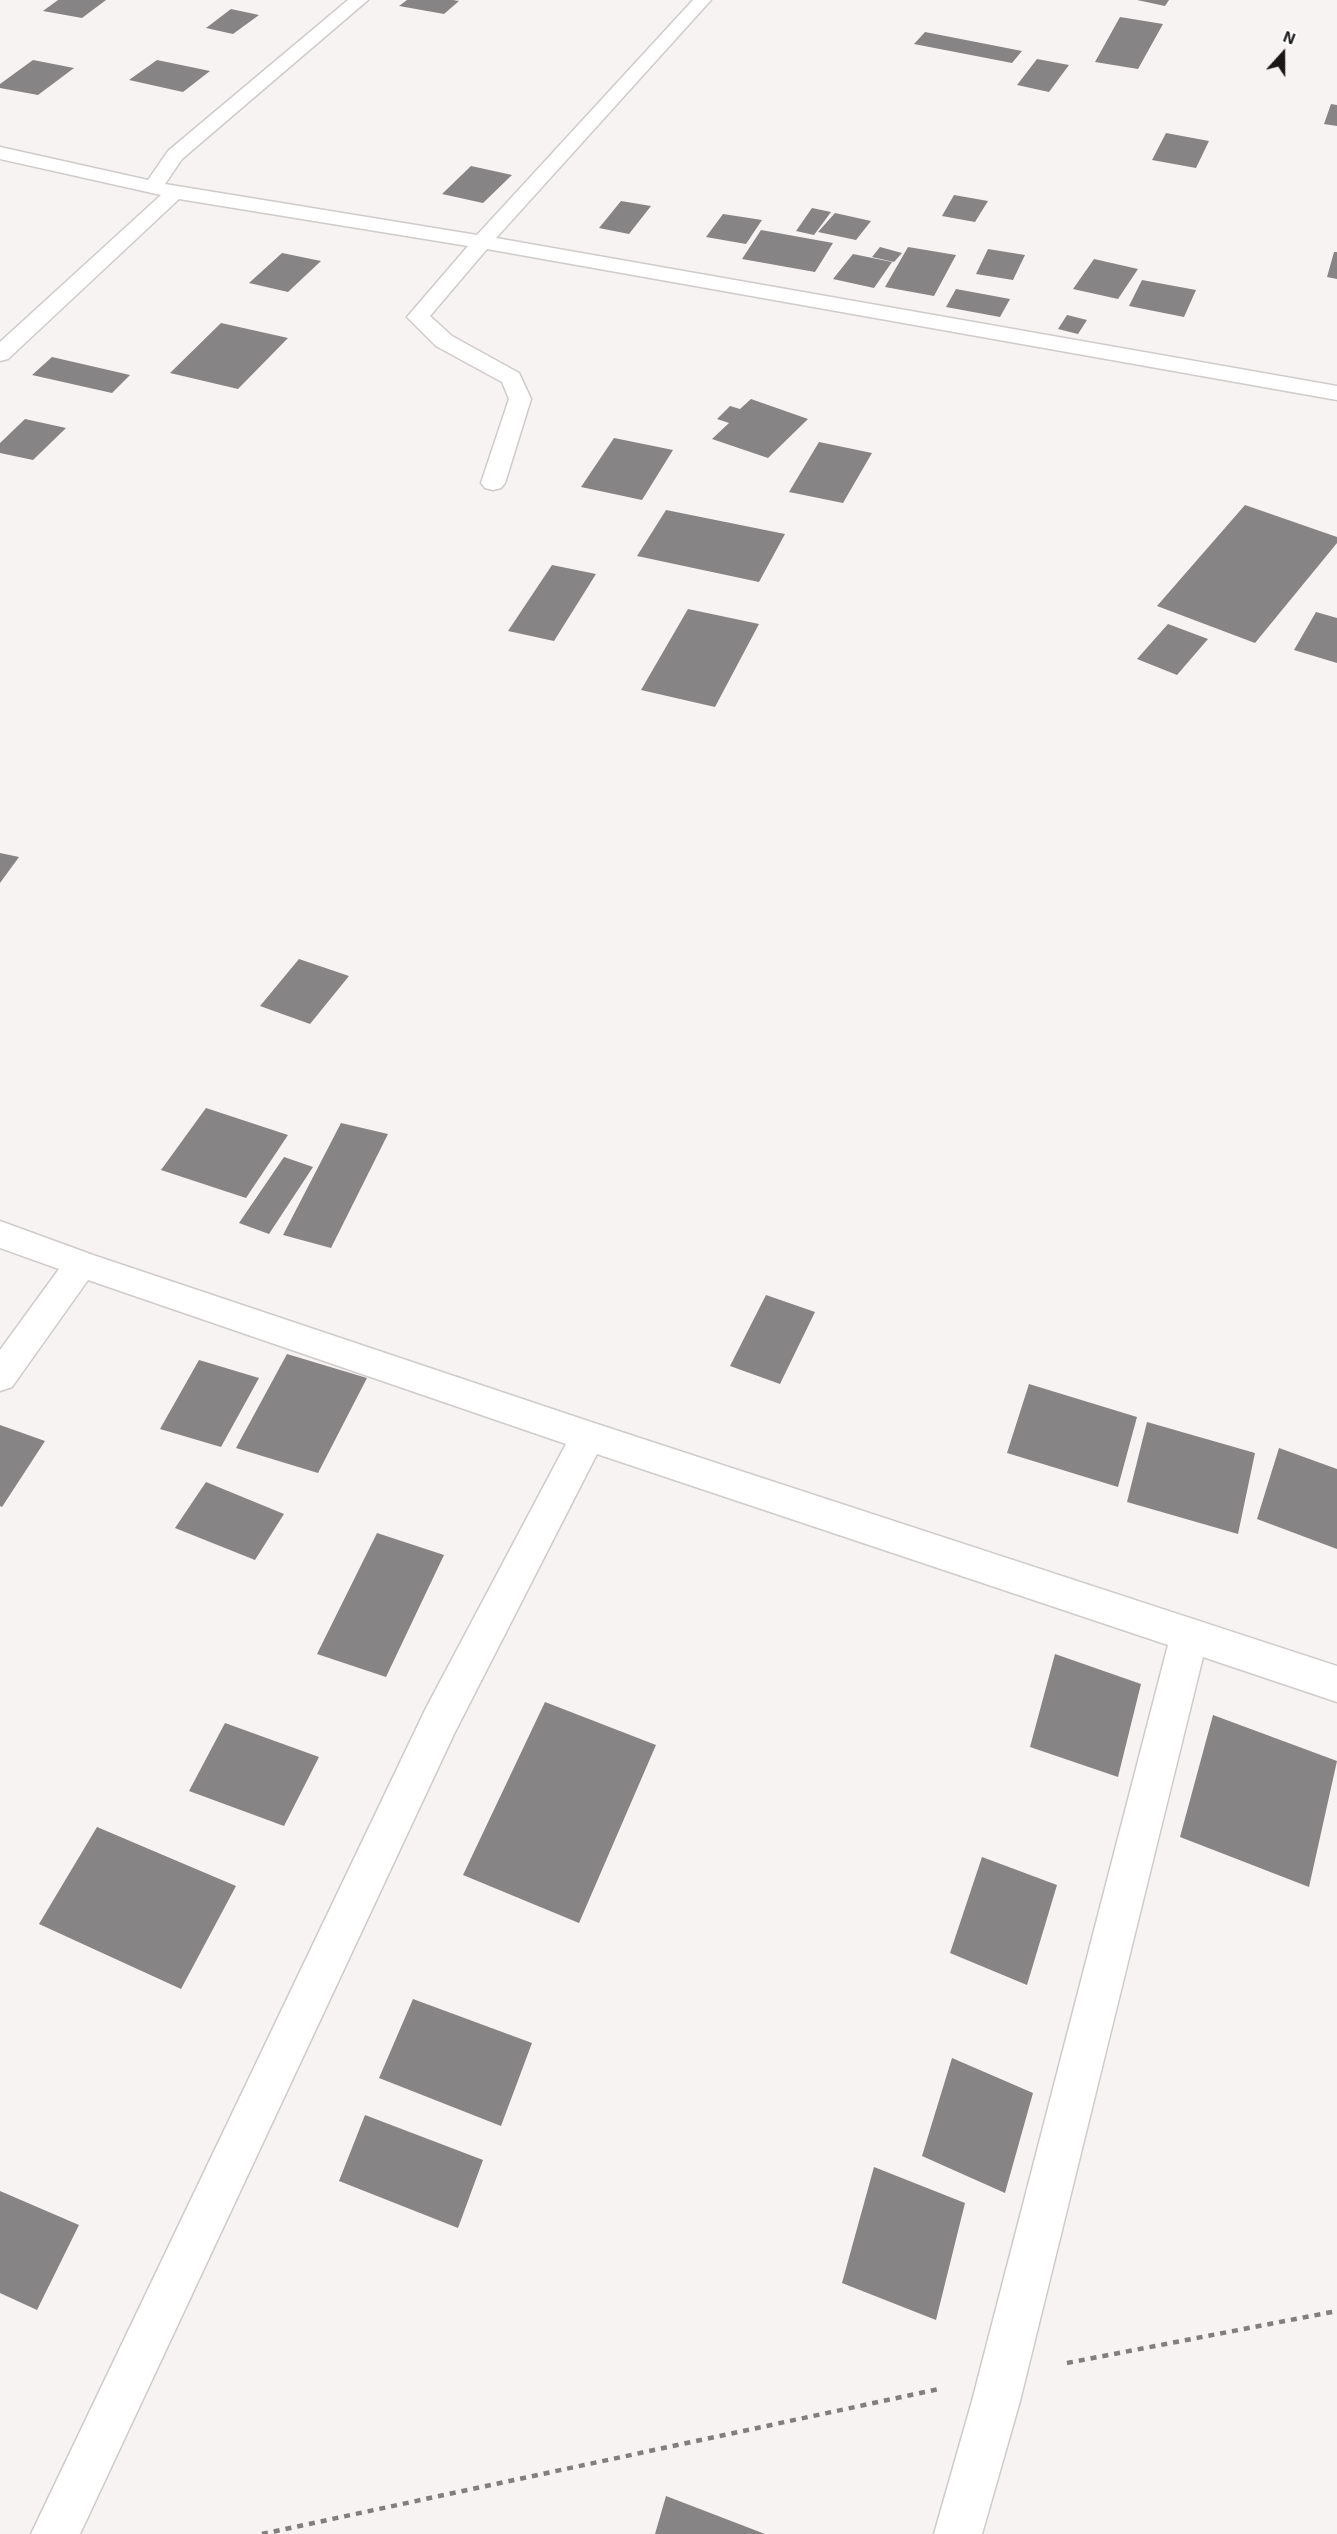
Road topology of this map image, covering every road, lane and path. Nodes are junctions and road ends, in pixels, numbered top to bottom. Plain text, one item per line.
1 (359, 0) edge
2 (702, 0) edge
3 (0, 153) edge
4 (153, 187) junction
5 (175, 192) junction
6 (482, 242) junction
7 (0, 354) edge
8 (1337, 393) edge
9 (493, 483) dead end
10 (0, 1234) edge
11 (81, 1264) junction
12 (0, 1377) edge
13 (588, 1436) junction
14 (1190, 1636) junction
15 (1337, 1684) edge
16 (1337, 2311) edge
17 (1002, 2375) junction
18 (55, 2534) edge
19 (262, 2534) edge
20 (958, 2534) edge

1 - 4 street
2 - 6 street
3 - 4 street
4 - 5 street
5 - 6 street
5 - 7 street
6 - 8 street
6 - 9 street
10 - 11 street
11 - 12 street
11 - 13 street
13 - 14 street
13 - 18 street
14 - 15 street
14 - 17 street
16 - 17 path
17 - 19 path
17 - 20 street

